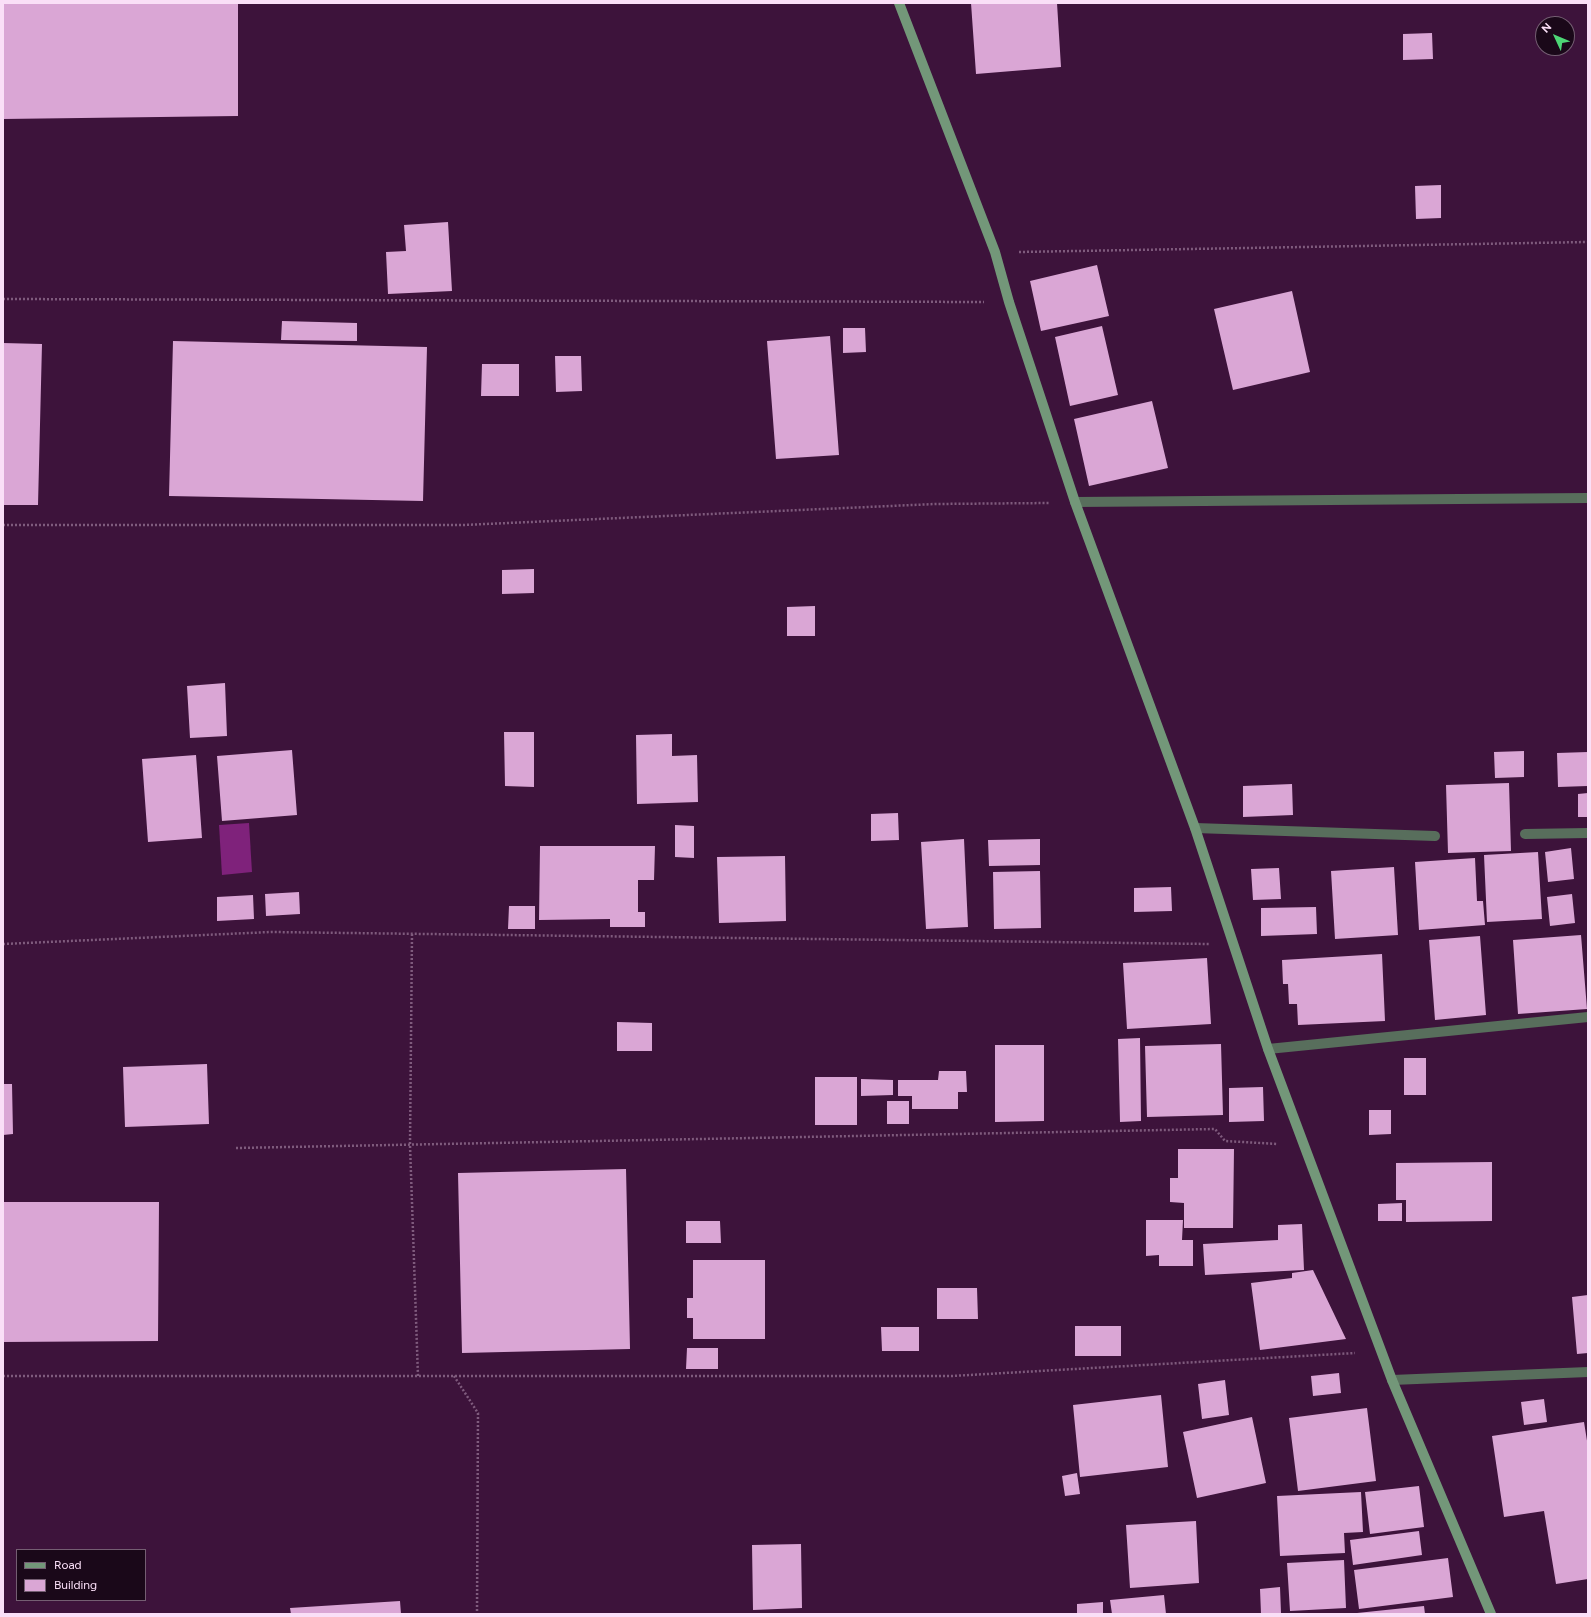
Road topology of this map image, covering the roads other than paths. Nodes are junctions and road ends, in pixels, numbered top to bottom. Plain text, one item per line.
1 (899, 3) edge
2 (1588, 498) edge
3 (1075, 502) junction
4 (1195, 828) junction
5 (1588, 833) edge
6 (1525, 834) dead end
7 (1434, 836) dead end
8 (1588, 1017) edge
9 (1268, 1049) junction
10 (1588, 1372) edge
11 (1392, 1380) junction
12 (1491, 1614) edge

1 - 3 street
2 - 3 lane
3 - 4 street
4 - 7 lane
4 - 9 street
5 - 6 lane
8 - 9 lane
9 - 11 street
10 - 11 lane
11 - 12 street

